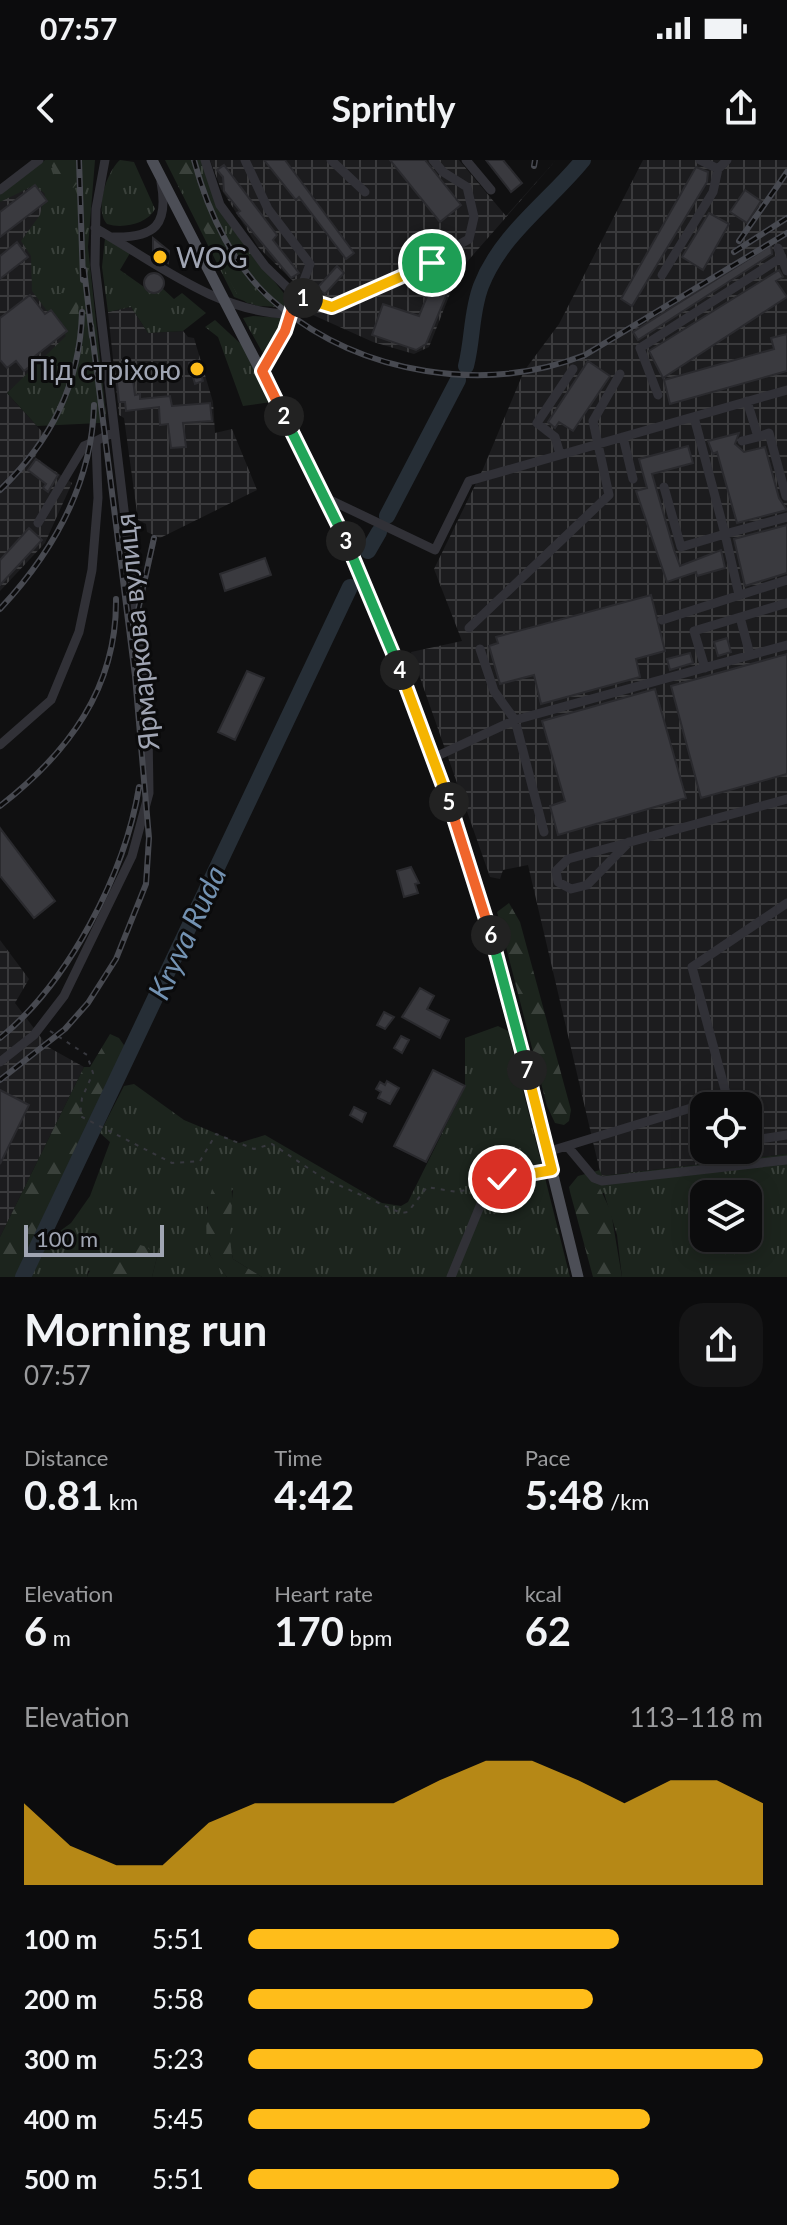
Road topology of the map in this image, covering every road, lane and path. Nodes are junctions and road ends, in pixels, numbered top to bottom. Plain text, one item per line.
1 (39, 160) edge
2 (105, 160) edge
3 (152, 160) edge
4 (205, 160) edge
5 (245, 160) edge
6 (331, 160) edge
7 (433, 160) edge
8 (466, 160) edge
9 (700, 160) edge
10 (727, 160) edge
11 (718, 169) junction
12 (160, 175) junction
13 (0, 190) edge
14 (491, 190) dead end
15 (365, 192) dead end
16 (95, 228) junction
17 (110, 237) junction
18 (455, 247) dead end
19 (432, 263) dead end
20 (787, 271) edge
21 (662, 275) dead end
22 (296, 296) junction
23 (226, 302) junction
24 (290, 314) junction
25 (573, 369) dead end
26 (262, 371) junction
27 (620, 374) dead end
28 (787, 390) edge
29 (658, 395) dead end
30 (747, 401) junction
31 (694, 417) junction
32 (114, 432) junction
33 (623, 437) junction
34 (758, 437) junction
35 (96, 441) junction
36 (742, 441) dead end
37 (598, 444) junction
38 (560, 454) junction
39 (633, 479) dead end
40 (664, 487) dead end
41 (786, 496) edge
42 (326, 498) junction
43 (787, 517) edge
44 (38, 523) dead end
45 (725, 534) junction
46 (787, 580) edge
47 (739, 595) junction
48 (787, 603) edge
49 (740, 617) junction
50 (662, 620) dead end
51 (469, 628) dead end
52 (787, 645) edge
53 (480, 649) dead end
54 (750, 655) junction
55 (705, 668) junction
56 (515, 720) junction
57 (0, 745) edge
58 (433, 758) junction
59 (787, 799) edge
60 (544, 832) dead end
61 (629, 842) junction
62 (787, 903) edge
63 (43, 1026) junction
64 (0, 1062) edge
65 (787, 1135) edge
66 (762, 1139) edge
67 (568, 1147) junction
68 (547, 1152) junction
69 (787, 1160) edge
70 (552, 1170) junction
71 (489, 1184) junction
72 (451, 1277) edge
73 (578, 1277) edge

1 - 13 street
2 - 16 street, Ярмаркова вулиця
3 - 12 main road
4 - 22 street
5 - 22 street
6 - 15 street
7 - 18 street
8 - 14 street
9 - 11 street
10 - 11 street
11 - 21 street
12 - 17 street
12 - 23 main road
16 - 17 street
16 - 32 street, Ярмаркова вулиця
17 - 23 street
19 - 22 street
20 - 29 street
22 - 24 street
23 - 24 street
23 - 26 main road
24 - 26 street
25 - 38 street
26 - 42 main road
27 - 37 street
28 - 30 street
30 - 31 street
30 - 34 street
31 - 33 street
31 - 45 street
32 - 35 street
32 - 63 street, Ярмаркова вулиця
33 - 37 street
33 - 39 street
34 - 36 street
34 - 41 street
35 - 44 street
35 - 57 street
37 - 38 street
37 - 51 street
38 - 42 street
40 - 45 street
42 - 58 main road
43 - 45 street
45 - 47 street
46 - 47 street
47 - 50 street
48 - 49 street
49 - 54 street
49 - 55 street
52 - 54 street
53 - 56 street
54 - 55 street
55 - 56 street
56 - 58 street
56 - 60 street
58 - 68 main road
59 - 61 street
61 - 61 street
62 - 67 street
63 - 64 street, Ярмаркова вулиця
63 - 71 path
65 - 66 street
67 - 68 street
67 - 69 street
68 - 70 main road
70 - 71 street
70 - 73 main road
71 - 72 street

